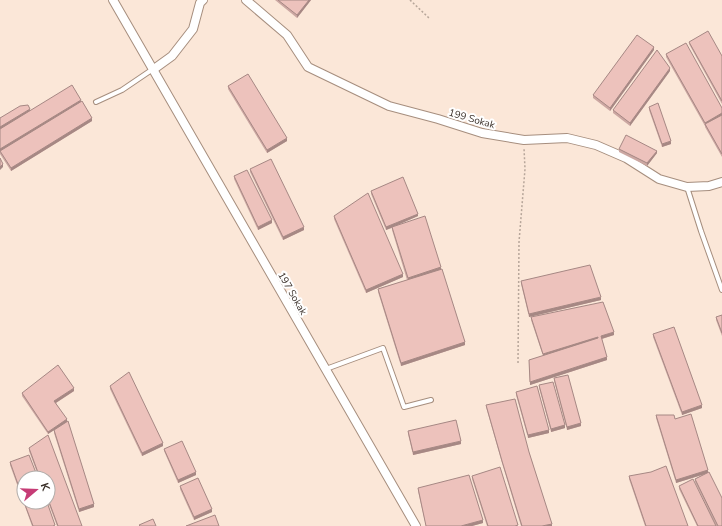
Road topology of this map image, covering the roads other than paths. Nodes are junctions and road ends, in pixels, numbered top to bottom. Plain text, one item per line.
1 (114, 0) edge
2 (246, 0) edge
3 (201, 1) edge
4 (154, 69) junction
5 (96, 102) dead end
6 (722, 182) edge
7 (687, 187) junction
8 (722, 290) edge
9 (326, 369) junction
10 (431, 400) dead end
11 (416, 526) edge

1 - 4 street, 197 Sokak
2 - 7 street, 199 Sokak
3 - 4 street
4 - 5 lane
4 - 9 street, 197 Sokak
6 - 7 street, 199 Sokak
7 - 8 lane
9 - 10 lane
9 - 11 street, 197 Sokak

